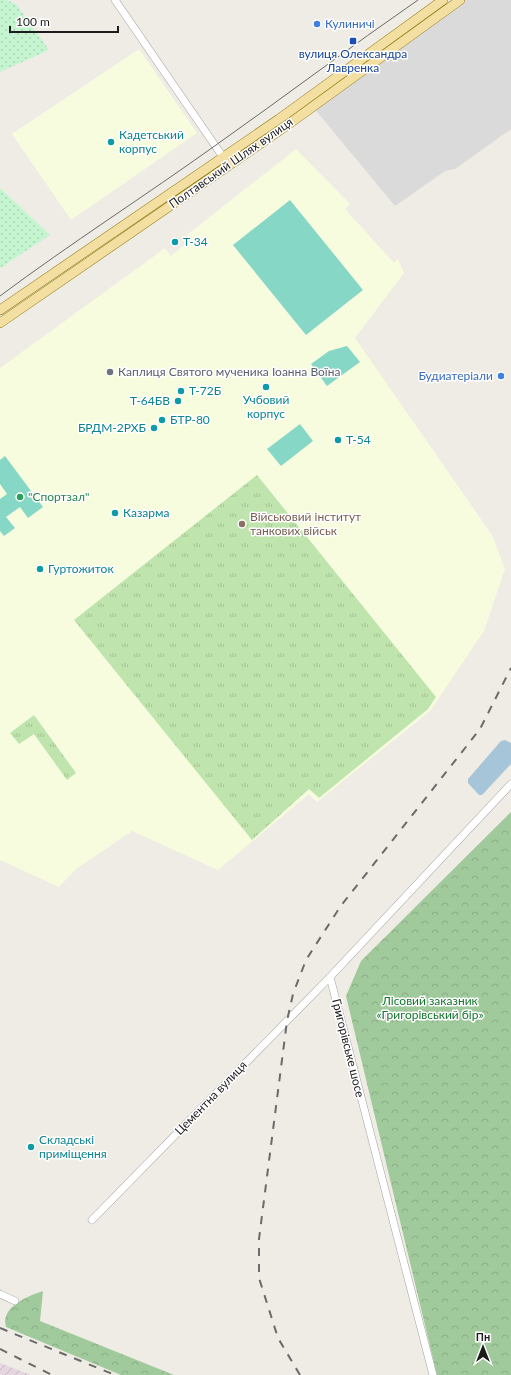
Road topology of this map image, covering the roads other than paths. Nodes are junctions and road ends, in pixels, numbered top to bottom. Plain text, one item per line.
1 (115, 0) edge
2 (443, 0) edge
3 (460, 0) edge
4 (223, 157) junction
5 (229, 165) junction
6 (0, 310) edge
7 (0, 324) edge
8 (511, 784) edge
9 (330, 977) junction
10 (92, 1220) dead end
11 (0, 1294) edge
12 (15, 1301) dead end
13 (432, 1375) edge

1 - 4 street
2 - 4 main road, Полтавський Шлях вулиця
3 - 5 main road, Полтавський Шлях вулиця
4 - 5 street
4 - 6 main road, Полтавський Шлях вулиця
5 - 7 main road, Полтавський Шлях вулиця
8 - 9 street
9 - 10 street, Цементна вулиця
9 - 13 street, Григорівське шосе
11 - 12 street

